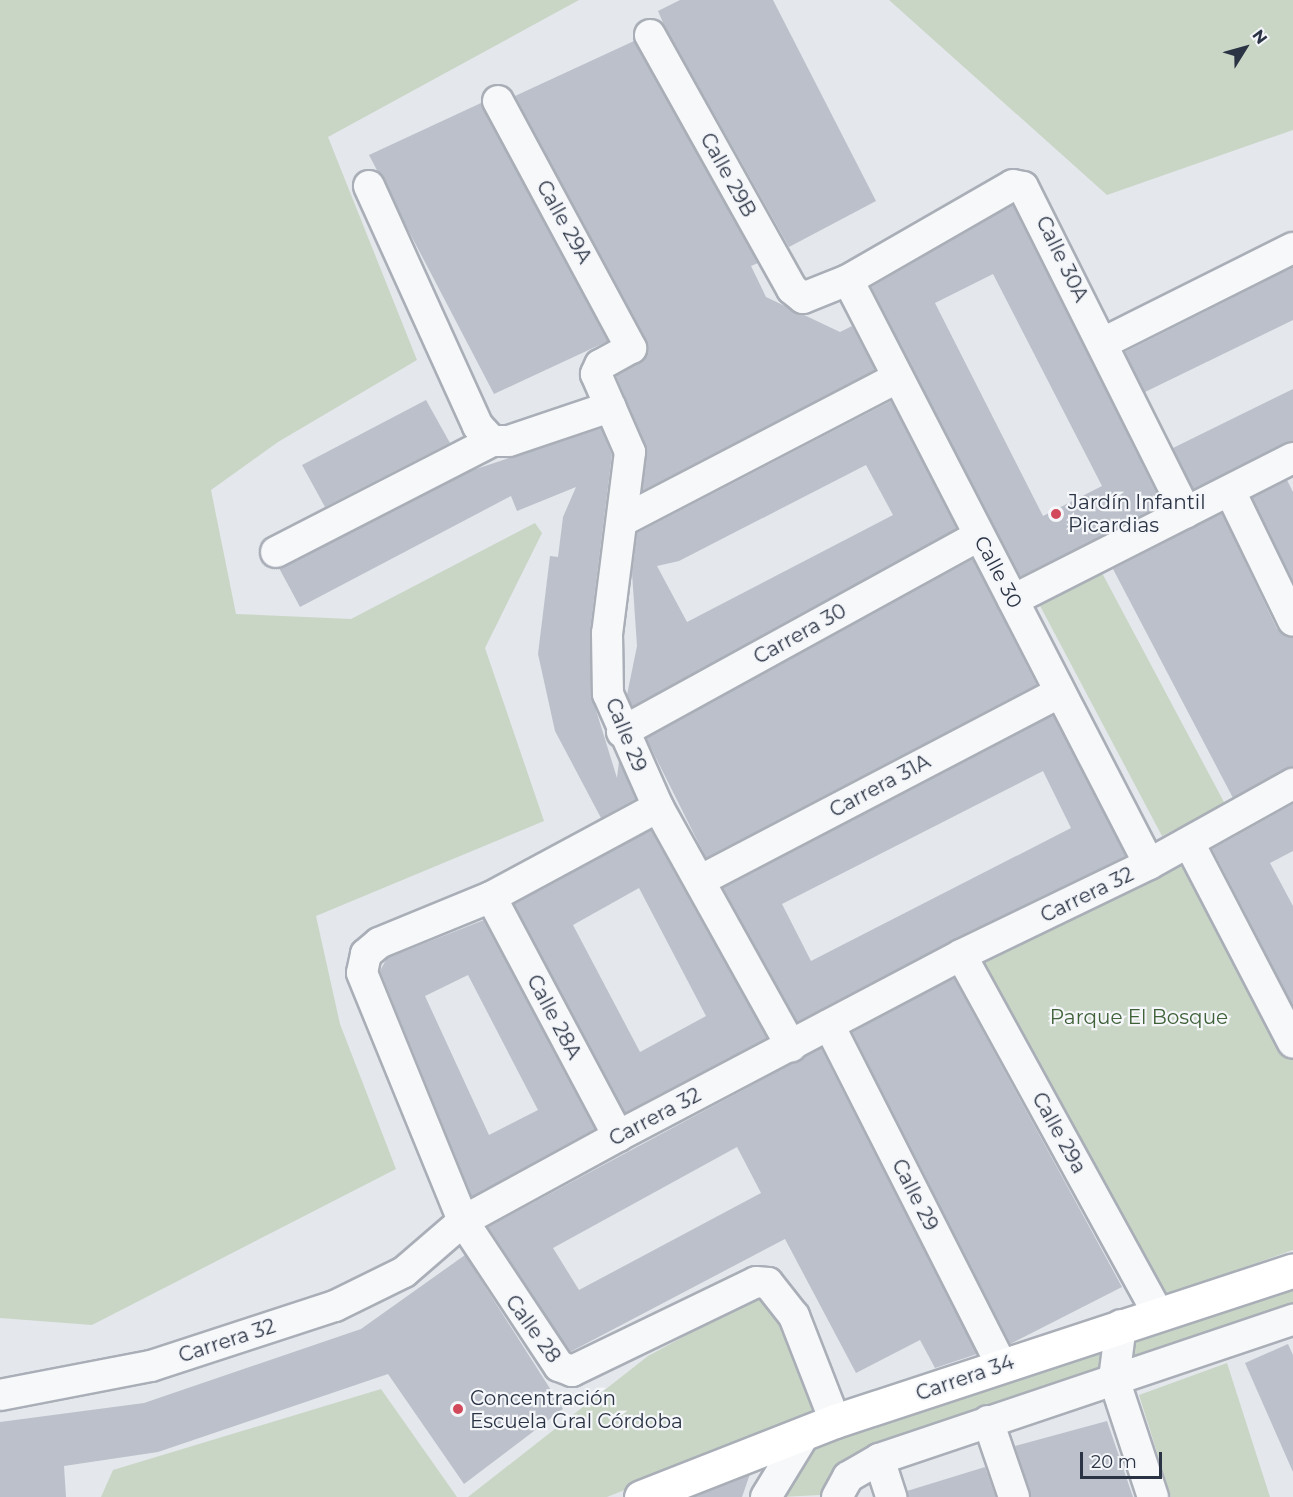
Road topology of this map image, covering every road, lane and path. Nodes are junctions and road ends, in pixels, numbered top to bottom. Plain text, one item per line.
1 (650, 35) dead end
2 (498, 101) dead end
3 (369, 186) dead end
4 (1293, 248) edge
5 (848, 280) junction
6 (1103, 342) junction
7 (630, 344) joint
8 (897, 378) junction
9 (610, 407) junction
10 (492, 441) junction
11 (1293, 458) edge
12 (1230, 491) junction
13 (1186, 513) junction
14 (624, 520) junction
15 (979, 536) junction
16 (276, 552) dead end
17 (1013, 600) junction
18 (1293, 621) edge
19 (1060, 692) junction
20 (621, 732) junction
21 (1293, 784) edge
22 (657, 807) junction
23 (1189, 843) junction
24 (1149, 864) junction
25 (701, 880) junction
26 (491, 897) junction
27 (961, 955) junction
28 (829, 1025) junction
29 (1293, 1043) edge
30 (791, 1046) junction
31 (618, 1136) junction
32 (463, 1221) junction
33 (1293, 1270) edge
34 (1157, 1312) junction
35 (1293, 1320) edge
36 (1121, 1325) junction
37 (1002, 1366) junction
38 (1114, 1379) junction
39 (0, 1395) edge
40 (988, 1420) junction
41 (836, 1421) junction
42 (804, 1436) junction
43 (879, 1459) junction
44 (641, 1497) edge
45 (766, 1497) edge
46 (837, 1497) edge
47 (891, 1497) edge
48 (1014, 1497) edge
49 (1153, 1497) edge

1 - 5 street, Calle 29B
2 - 7 street, Calle 29A
3 - 10 street
4 - 6 street
5 - 6 street, Calle 30A
5 - 8 street, Calle 30
6 - 13 street, Calle 30A
7 - 9 street, Calle 29
8 - 14 street
8 - 15 street, Calle 30
9 - 10 street
9 - 14 street, Calle 29
10 - 16 street
11 - 12 street
12 - 13 street
12 - 18 street
13 - 17 street
14 - 20 street, Calle 29
15 - 17 street, Calle 30
15 - 20 street, Carrera 30
17 - 19 street, Calle 30
19 - 24 street, Calle 30
19 - 25 street, Carrera 31A
20 - 22 street, Calle 29
21 - 23 street, Carrera 32
22 - 25 street, Calle 29
22 - 26 street
23 - 24 street, Carrera 32
23 - 29 street
24 - 27 street, Carrera 32
25 - 30 street, Calle 29
26 - 31 street, Calle 28A
26 - 32 street, Calle 28
27 - 28 street, Carrera 32
27 - 34 street, Calle 29a
28 - 30 street, Carrera 32
28 - 37 street, Calle 29
30 - 31 street, Carrera 32
31 - 32 street, Carrera 32
32 - 39 street, Carrera 32
32 - 41 street, Calle 28
33 - 34 main road, Carrera 34
34 - 36 main road, Carrera 34
35 - 38 street
36 - 37 main road, Carrera 34
36 - 38 street
37 - 41 main road, Carrera 34
38 - 40 street
38 - 49 street
40 - 43 street
40 - 48 street
41 - 42 main road, Carrera 34
42 - 44 main road, Carrera 34
42 - 45 street
43 - 46 street
43 - 47 street

